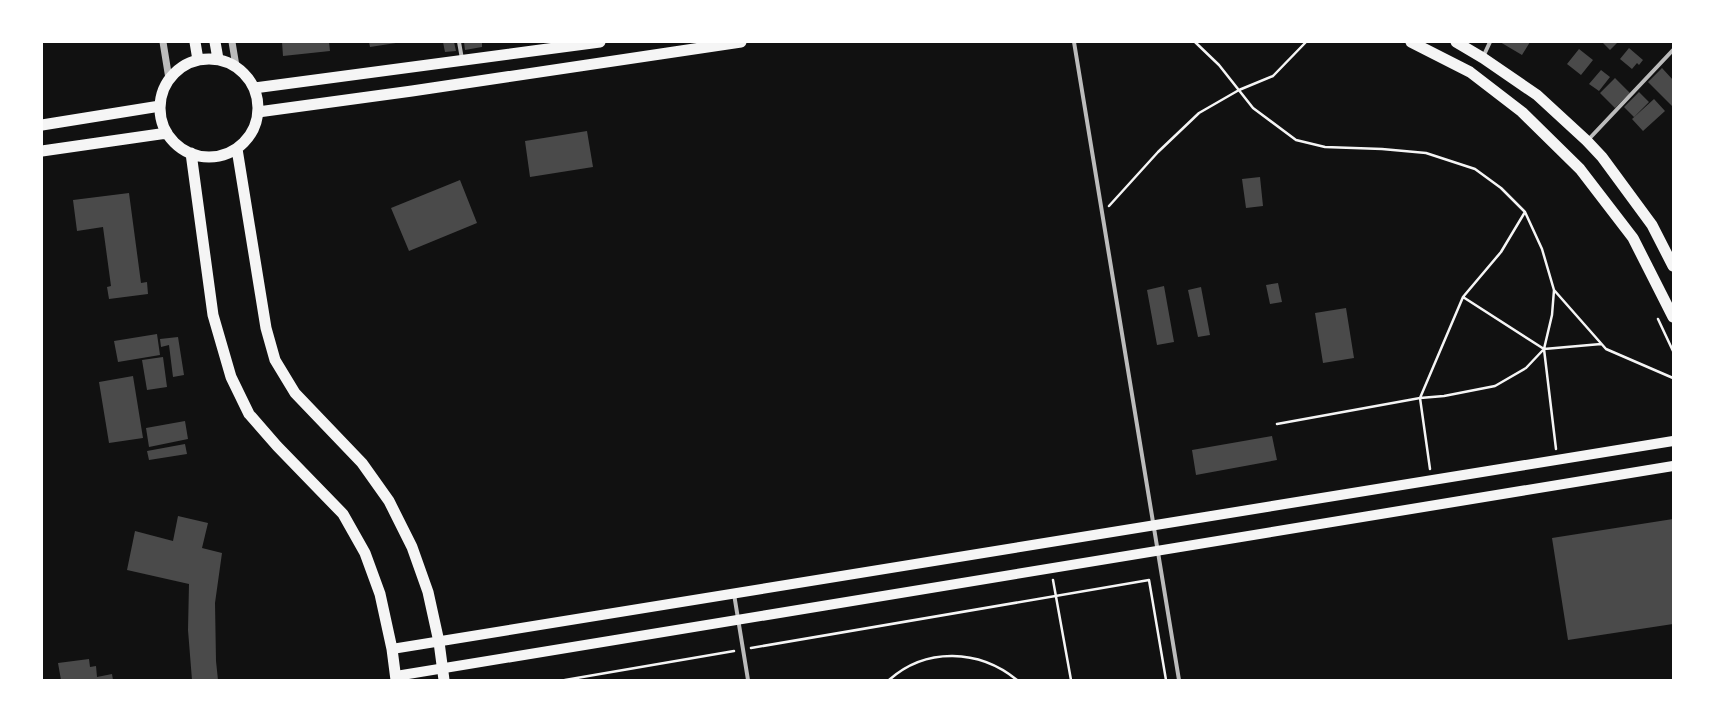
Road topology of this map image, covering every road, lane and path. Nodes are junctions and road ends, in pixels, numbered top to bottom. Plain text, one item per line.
1 (163, 42) edge
2 (195, 42) edge
3 (215, 42) edge
4 (232, 42) edge
5 (459, 42) edge
6 (596, 42) edge
7 (600, 42) edge
8 (741, 42) edge
9 (1074, 42) edge
10 (1195, 42) edge
11 (1306, 42) edge
12 (1411, 42) edge
13 (1456, 42) edge
14 (1490, 42) edge
15 (1673, 50) edge
16 (1483, 58) junction
17 (218, 59) junction
18 (198, 60) junction
19 (462, 60) junction
20 (236, 66) junction
21 (169, 79) junction
22 (254, 88) junction
23 (1239, 90) junction
24 (160, 106) junction
25 (258, 112) junction
26 (42, 125) edge
27 (167, 133) junction
28 (1587, 141) junction
29 (237, 149) junction
30 (42, 151) edge
31 (191, 153) junction
32 (1525, 212) junction
33 (1102, 214) junction
34 (1673, 266) edge
35 (1554, 290) junction
36 (1463, 297) junction
37 (1657, 317) dead end
38 (1673, 317) edge
39 (1601, 344) junction
40 (1544, 350) junction
41 (1673, 351) edge
42 (1673, 378) edge
43 (1420, 398) junction
44 (1277, 424) dead end
45 (1673, 441) edge
46 (1557, 460) junction
47 (1673, 466) edge
48 (1432, 480) junction
49 (1153, 525) junction
50 (1157, 551) junction
51 (1051, 568) junction
52 (734, 594) junction
53 (1056, 596) junction
54 (738, 620) junction
55 (439, 642) junction
56 (392, 649) junction
57 (743, 650) junction
58 (442, 668) junction
59 (396, 678) edge
60 (444, 680) edge
61 (565, 680) edge
62 (748, 680) edge
63 (889, 680) edge
64 (1017, 680) edge
65 (1071, 680) edge
66 (1166, 680) edge
67 (1179, 680) edge

1 - 21 street
2 - 18 highway
3 - 17 highway
4 - 20 street
5 - 19 street
6 - 7 highway
6 - 19 highway
8 - 25 highway
9 - 33 street
10 - 23 path
11 - 23 path
12 - 38 highway
13 - 16 highway
14 - 16 street
15 - 28 street
16 - 28 highway
17 - 18 highway
17 - 20 highway
18 - 21 highway
19 - 22 highway
20 - 22 highway
21 - 24 highway
22 - 25 highway
23 - 32 path
23 - 33 path
24 - 26 highway
24 - 27 highway
25 - 29 highway
27 - 30 highway
27 - 31 highway
28 - 34 highway
29 - 31 highway
29 - 55 highway
31 - 56 highway
32 - 35 path
32 - 36 path
33 - 49 street
35 - 39 path
35 - 40 path
36 - 40 path
36 - 43 path
37 - 41 path
39 - 40 path
39 - 42 path
40 - 43 path
40 - 46 path
43 - 44 path
43 - 48 path
45 - 46 main road
46 - 48 main road
47 - 50 main road
48 - 49 main road
49 - 50 street
49 - 52 main road
50 - 51 main road
50 - 67 street
51 - 53 path
51 - 54 main road
52 - 54 street
52 - 55 main road
53 - 57 path
53 - 65 path
53 - 66 path
54 - 57 street
54 - 58 main road
55 - 56 main road
55 - 58 highway
56 - 59 highway
57 - 61 path
57 - 62 street
58 - 59 main road
58 - 60 highway
63 - 64 path

